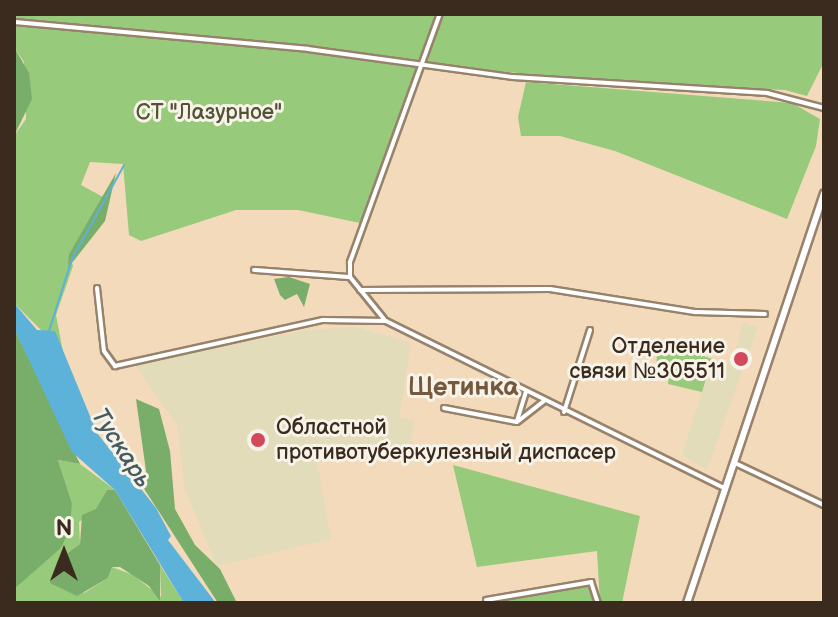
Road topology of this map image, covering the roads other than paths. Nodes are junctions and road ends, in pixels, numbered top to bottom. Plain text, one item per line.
1 (440, 14) edge
2 (14, 22) edge
3 (420, 67) junction
4 (824, 108) edge
5 (824, 193) edge
6 (254, 270) dead end
7 (350, 277) junction
8 (97, 288) dead end
9 (360, 290) junction
10 (765, 314) dead end
11 (386, 321) junction
12 (590, 330) dead end
13 (526, 392) junction
14 (544, 401) junction
15 (444, 408) dead end
16 (564, 412) junction
17 (517, 422) junction
18 (732, 463) junction
19 (724, 488) junction
20 (824, 505) edge
21 (486, 600) dead end
22 (598, 603) edge
23 (687, 603) edge

1 - 3 street
2 - 3 street
3 - 4 street
3 - 7 street
5 - 18 main road
6 - 7 street
7 - 9 street
8 - 11 street
9 - 10 street
9 - 11 street
11 - 13 street
12 - 16 street
13 - 14 street
13 - 17 street
14 - 16 street
14 - 17 street
15 - 17 street
16 - 19 street
18 - 19 main road
18 - 20 street
19 - 23 main road
21 - 22 street

